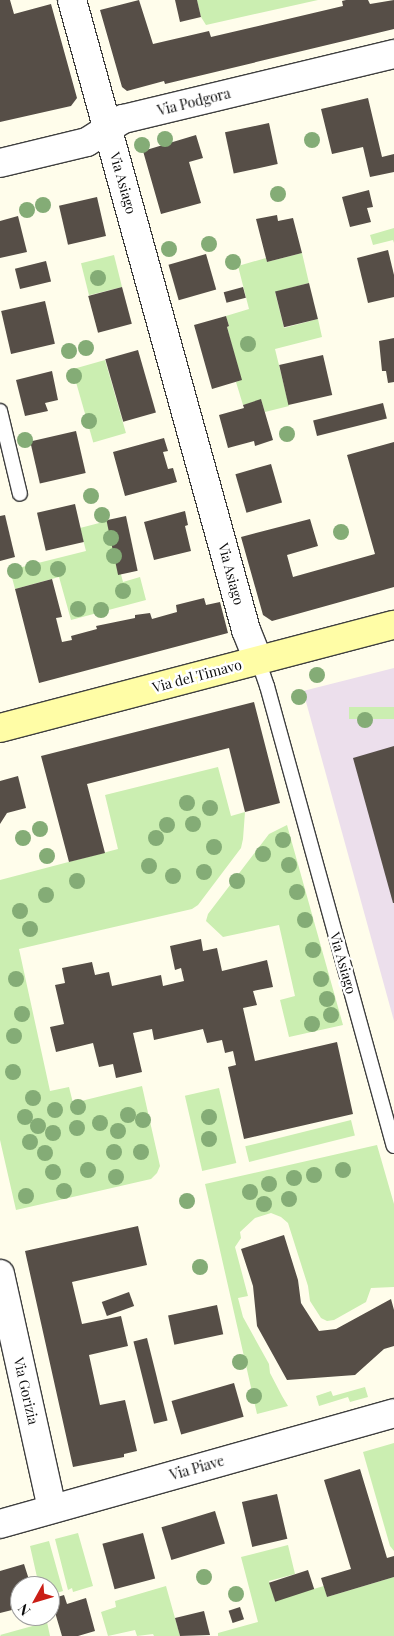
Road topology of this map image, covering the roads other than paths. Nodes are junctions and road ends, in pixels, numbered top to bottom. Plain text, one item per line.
1 (72, 0) edge
2 (394, 54) edge
3 (108, 129) junction
4 (0, 163) edge
5 (0, 411) edge
6 (20, 494) dead end
7 (394, 625) edge
8 (258, 660) junction
9 (0, 728) edge
10 (394, 1146) edge
11 (0, 1274) edge
12 (394, 1413) edge
13 (52, 1508) junction
14 (0, 1524) edge

1 - 3 street, Via Asiago
2 - 3 street, Via Podgora
3 - 4 street, Via Podgora
3 - 8 street, Via Asiago
5 - 6 lane
7 - 8 street, Via del Timavo
8 - 9 street, Via del Timavo
8 - 10 lane, Via Asiago
11 - 13 street, Via Gorizia
12 - 13 street, Via Piave
13 - 14 street, Via Piave

